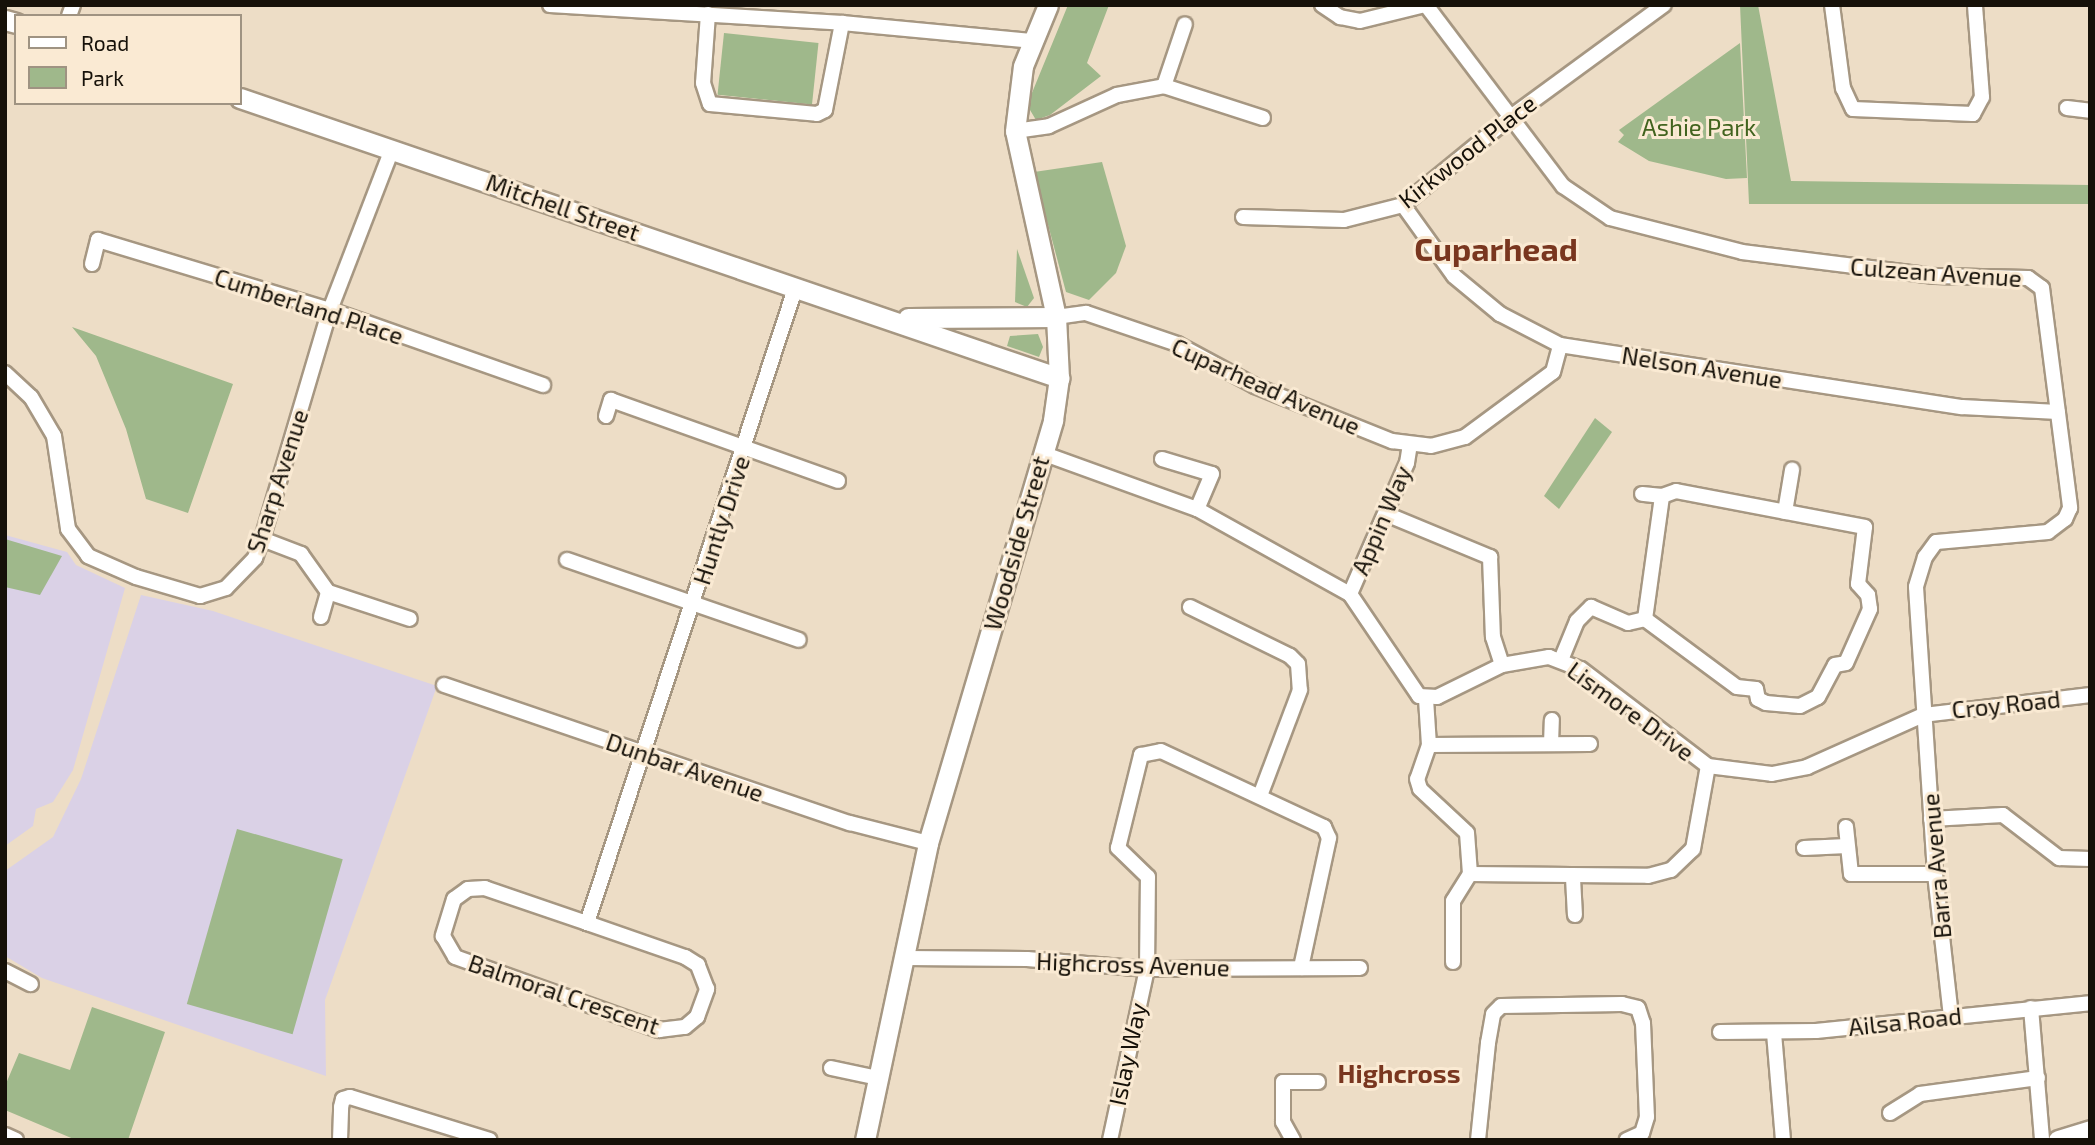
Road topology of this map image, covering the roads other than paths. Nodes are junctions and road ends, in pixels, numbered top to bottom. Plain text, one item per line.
1 (550, 5) edge
2 (1048, 5) edge
3 (1322, 5) edge
4 (1426, 5) edge
5 (1664, 5) edge
6 (1832, 5) edge
7 (1975, 5) edge
8 (760, 11) edge
9 (708, 14) junction
10 (842, 23) junction
11 (1185, 24) dead end
12 (1031, 41) junction
13 (1164, 86) junction
14 (242, 99) edge
15 (2067, 108) dead end
16 (2090, 111) edge
17 (1263, 118) dead end
18 (1508, 118) junction
19 (1015, 131) junction
20 (392, 149) junction
21 (1403, 205) junction
22 (1243, 217) dead end
23 (92, 264) dead end
24 (796, 286) junction
25 (330, 310) junction
26 (886, 316) junction
27 (1056, 317) junction
28 (1560, 345) junction
29 (5, 373) edge
30 (1059, 378) junction
31 (543, 385) dead end
32 (2058, 412) junction
33 (606, 416) dead end
34 (1410, 445) junction
35 (744, 448) junction
36 (1042, 453) junction
37 (1162, 459) dead end
38 (1792, 470) dead end
39 (838, 481) dead end
40 (1642, 494) dead end
41 (1662, 496) junction
42 (1197, 509) junction
43 (1785, 512) junction
44 (1386, 514) junction
45 (262, 539) junction
46 (567, 561) dead end
47 (328, 592) junction
48 (1350, 594) junction
49 (694, 602) junction
50 (1190, 607) dead end
51 (321, 617) dead end
52 (410, 619) dead end
53 (1645, 619) junction
54 (799, 640) dead end
55 (1561, 660) junction
56 (1502, 666) junction
57 (444, 685) dead end
58 (2090, 695) edge
59 (1426, 699) junction
60 (1923, 715) junction
61 (1552, 720) dead end
62 (1551, 744) junction
63 (1590, 744) dead end
64 (1429, 745) junction
65 (642, 753) junction
66 (1707, 766) junction
67 (1260, 796) junction
68 (1931, 819) junction
69 (1846, 827) dead end
70 (928, 843) junction
71 (1847, 846) junction
72 (1804, 848) dead end
73 (2090, 859) edge
74 (1470, 874) junction
75 (1935, 874) junction
76 (1573, 878) junction
77 (1575, 915) dead end
78 (587, 923) junction
79 (906, 958) junction
80 (1453, 961) dead end
81 (1301, 968) junction
82 (1360, 968) dead end
83 (1147, 969) junction
84 (5, 971) edge
85 (32, 985) dead end
86 (2090, 1003) edge
87 (2031, 1008) junction
88 (1951, 1016) junction
89 (1720, 1032) dead end
90 (1774, 1033) junction
91 (831, 1068) dead end
92 (878, 1078) junction
93 (2038, 1079) junction
94 (1318, 1083) dead end
95 (1890, 1113) dead end
96 (2090, 1130) edge
97 (5, 1135) edge
98 (16, 1140) edge
99 (340, 1140) edge
100 (491, 1140) edge
101 (865, 1140) edge
102 (1110, 1140) edge
103 (1293, 1140) edge
104 (1478, 1140) edge
105 (1627, 1140) edge
106 (1783, 1140) edge
107 (2042, 1140) edge
108 (2058, 1140) edge

1 - 9 street
2 - 12 street, Woodside Street
3 - 4 street
4 - 18 street, Culzean Avenue
5 - 18 street, Kirkwood Place
6 - 7 street
8 - 9 street
8 - 10 street
9 - 10 street
10 - 12 street
11 - 13 street
12 - 19 street, Woodside Street
13 - 17 street
13 - 19 street
14 - 20 street, Mitchell Street
15 - 16 street
18 - 21 street, Kirkwood Place
18 - 32 street, Culzean Avenue
19 - 27 street, Woodside Street
20 - 24 street, Mitchell Street
20 - 25 street, Sharp Avenue
21 - 22 street, Kirkwood Place
21 - 28 street, Nelson Avenue
23 - 25 street, Cumberland Place
24 - 26 street, Mitchell Street
24 - 35 street, Huntly Drive
25 - 31 street, Cumberland Place
25 - 45 street, Sharp Avenue
26 - 27 street, Mitchell Street
26 - 30 street, Mitchell Street
27 - 30 street, Woodside Street
27 - 34 street, Cuparhead Avenue
28 - 32 street, Nelson Avenue
28 - 34 street, Cuparhead Avenue
29 - 45 street, Sharp Avenue
30 - 36 street, Woodside Street
32 - 60 street, Culzean Avenue
33 - 35 street
34 - 44 street, Appin Way
35 - 39 street
35 - 49 street, Huntly Drive
36 - 42 street
36 - 70 street, Woodside Street
37 - 42 street
38 - 43 street
40 - 41 street
41 - 43 street
41 - 53 street
42 - 48 street
43 - 53 street
44 - 48 street, Appin Way
44 - 56 street
45 - 47 street
46 - 49 street
47 - 51 street
47 - 52 street
48 - 59 street
49 - 54 street
49 - 65 street, Huntly Drive
50 - 67 street
53 - 55 street
55 - 56 street, Lismore Drive
55 - 66 street, Lismore Drive
56 - 59 street, Lismore Drive
57 - 65 street, Dunbar Avenue
58 - 60 street, Croy Road
59 - 64 street
60 - 66 street, Lismore Drive
60 - 68 street, Barra Avenue
61 - 62 street
62 - 63 street
62 - 64 street
64 - 74 street
65 - 70 street, Dunbar Avenue
65 - 78 street
66 - 76 street
67 - 81 street
67 - 83 street, Islay Way
68 - 73 street
68 - 75 street, Barra Avenue
69 - 71 street
70 - 79 street, Woodside Street
71 - 72 street
71 - 75 street
74 - 76 street
74 - 80 street
75 - 88 street, Barra Avenue
76 - 77 street
78 - 78 street, Balmoral Crescent
79 - 83 street, Highcross Avenue
79 - 92 street, Woodside Street
81 - 82 street, Highcross Avenue
81 - 83 street, Highcross Avenue
83 - 102 street, Islay Way
84 - 85 street
86 - 87 street, Ailsa Road
87 - 88 street, Ailsa Road
87 - 93 street
88 - 90 street, Ailsa Road
89 - 90 street, Ailsa Road
90 - 106 street
91 - 92 street
92 - 101 street, Woodside Street
93 - 95 street
93 - 107 street
94 - 103 street
96 - 108 street
97 - 98 street
99 - 100 street
104 - 105 street

